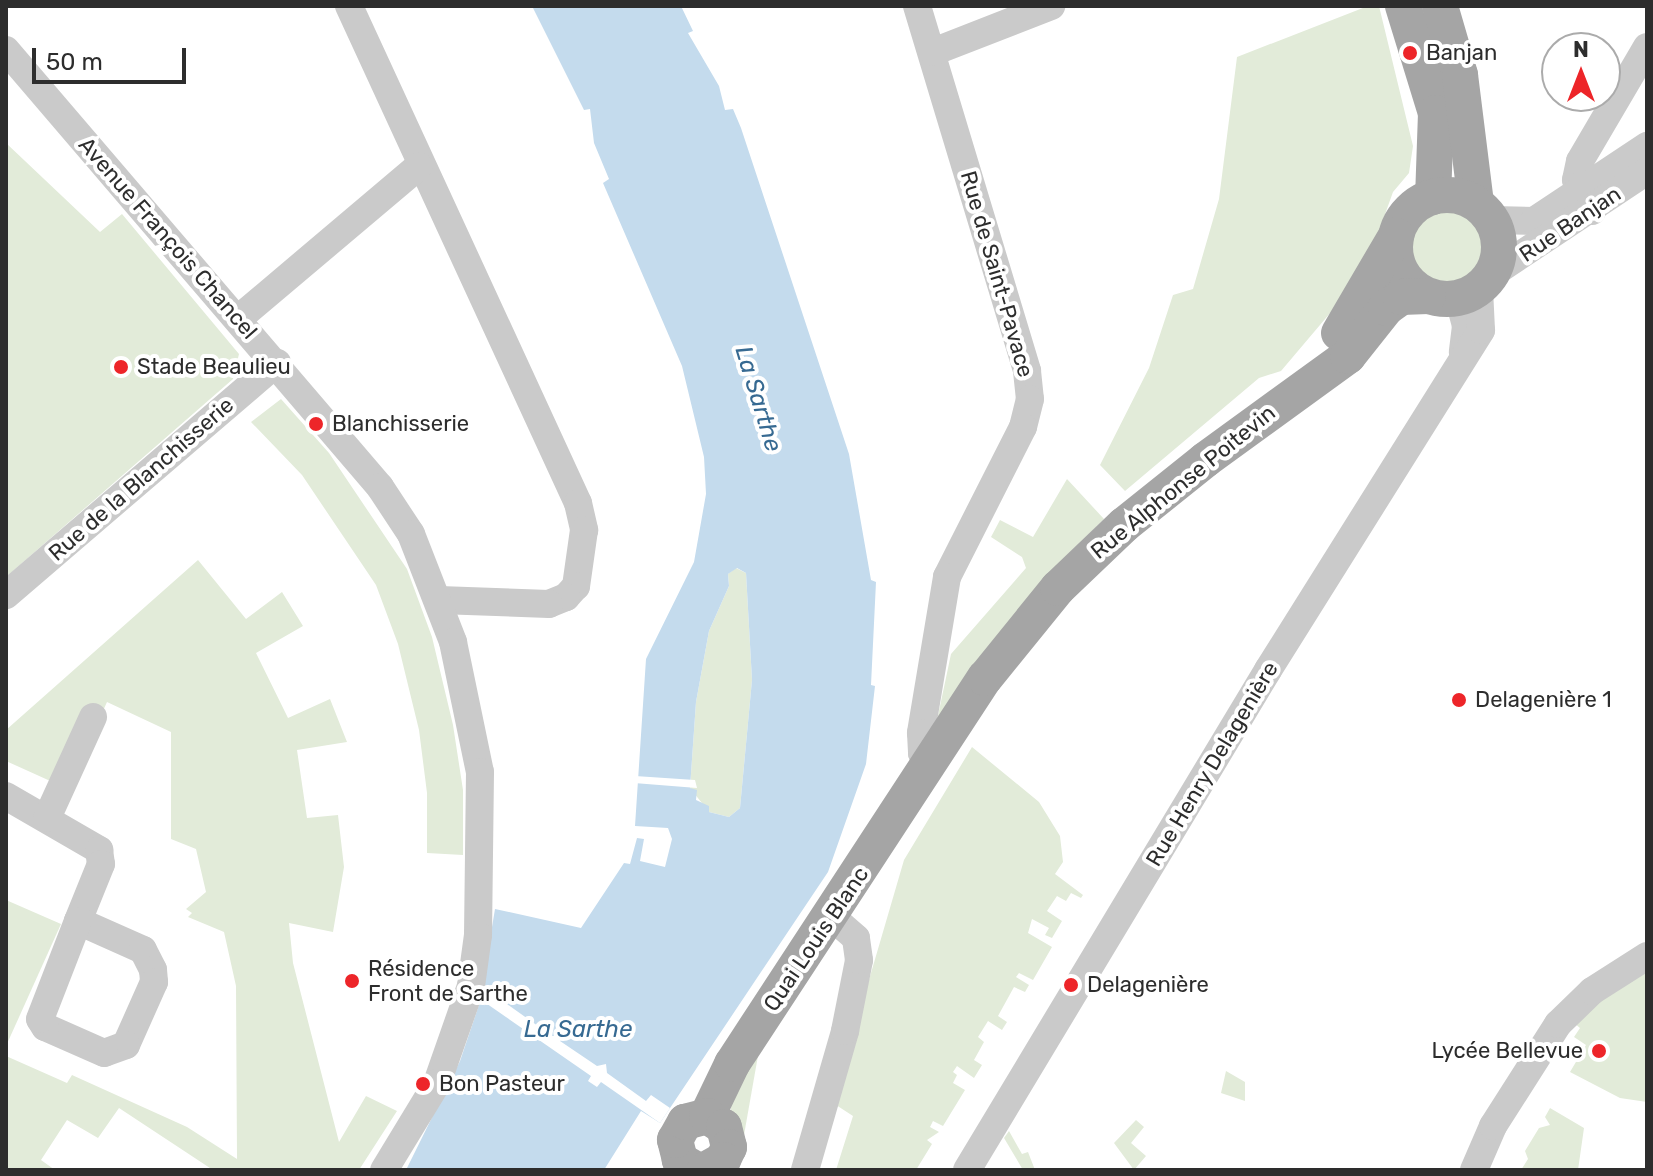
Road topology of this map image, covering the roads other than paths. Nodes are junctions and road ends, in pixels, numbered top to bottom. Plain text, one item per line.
1 (349, 6) edge
2 (917, 6) edge
3 (1051, 6) edge
4 (1403, 6) edge
5 (1440, 6) edge
6 (1647, 47) edge
7 (6, 50) edge
8 (933, 52) junction
9 (1647, 146) edge
10 (419, 166) junction
11 (1647, 171) edge
12 (1433, 197) junction
13 (1587, 200) junction
14 (1484, 212) junction
15 (1396, 236) junction
16 (1463, 289) junction
17 (238, 319) junction
18 (277, 363) junction
19 (1294, 392) junction
20 (6, 595) edge
21 (439, 600) junction
22 (93, 717) dead end
23 (929, 764) junction
24 (6, 796) edge
25 (47, 818) junction
26 (831, 916) junction
27 (78, 921) junction
28 (1647, 956) edge
29 (706, 1168) edge
30 (384, 1170) edge
31 (805, 1170) edge
32 (967, 1170) edge
33 (1474, 1170) edge

1 - 10 street
2 - 8 street, Rue de Saint-Pavace
3 - 8 street
4 - 12 main road
5 - 14 main road
6 - 13 street
7 - 17 street, Avenue François Chancel
8 - 23 street, Rue de Saint-Pavace
9 - 13 street, Rue Banjan
10 - 17 street
10 - 21 street
11 - 13 street, Rue Banjan
12 - 14 main road
12 - 15 main road
13 - 14 street, Rue Banjan
13 - 16 street, Rue Banjan
14 - 16 main road
15 - 16 main road
15 - 19 main road, Rue Alphonse Poitevin
16 - 19 main road, Rue Alphonse Poitevin
16 - 32 street, Rue Henry Delagenière
17 - 18 street, Avenue François Chancel
18 - 20 street, Rue de la Blanchisserie
18 - 21 street, Avenue François Chancel
19 - 23 main road, Rue Alphonse Poitevin
21 - 30 street, Avenue François Chancel
22 - 25 street
23 - 26 main road, Quai Louis Blanc
24 - 25 street
25 - 27 street
26 - 29 main road, Quai Louis Blanc
26 - 31 street
27 - 27 street
28 - 33 street

